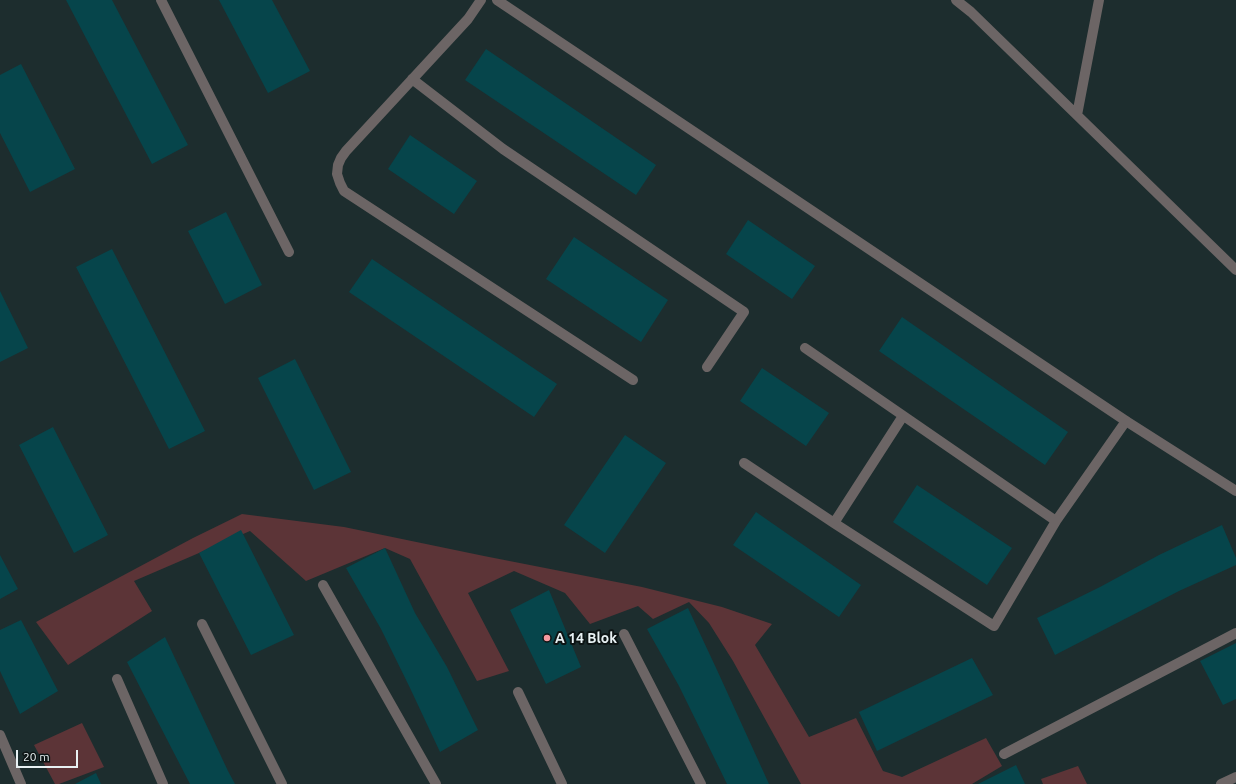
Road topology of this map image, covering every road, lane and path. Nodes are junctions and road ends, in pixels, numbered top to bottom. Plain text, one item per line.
1 (161, 0) edge
2 (481, 0) edge
3 (497, 0) edge
4 (956, 0) edge
5 (1099, 0) edge
6 (412, 79) junction
7 (1077, 115) junction
8 (289, 252) dead end
9 (1236, 270) edge
10 (805, 348) dead end
11 (707, 367) dead end
12 (633, 380) dead end
13 (903, 416) junction
14 (1126, 421) junction
15 (744, 463) dead end
16 (1236, 491) edge
17 (1056, 521) junction
18 (834, 523) junction
19 (323, 584) dead end
20 (202, 624) dead end
21 (1236, 633) edge
22 (624, 634) dead end
23 (117, 679) dead end
24 (518, 692) dead end
25 (0, 735) edge
26 (1004, 754) dead end
27 (1236, 777) edge
28 (21, 784) edge
29 (163, 784) edge
30 (282, 784) edge
31 (436, 784) edge
32 (562, 784) edge
33 (701, 784) edge
34 (1221, 784) edge

1 - 8 street
2 - 6 street
3 - 14 street
4 - 7 street
5 - 7 street
6 - 11 street
6 - 12 street
7 - 9 street
10 - 13 street
13 - 17 street
13 - 18 street
14 - 16 street
14 - 17 street
15 - 18 street
17 - 18 street
19 - 31 street
20 - 30 street
21 - 26 street
22 - 33 street
23 - 29 street
24 - 32 street
25 - 28 street
27 - 34 street

